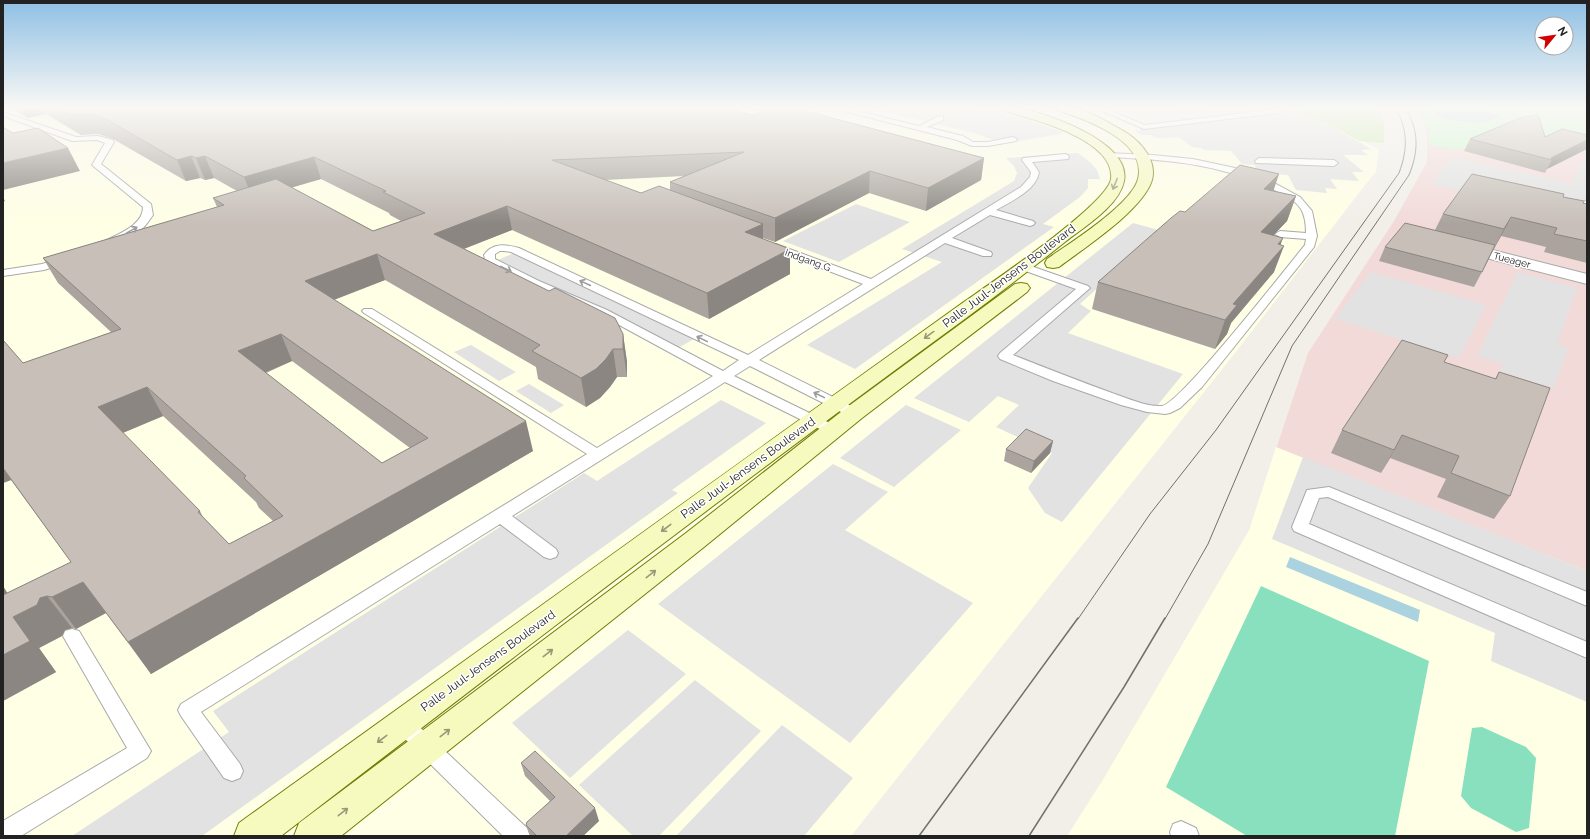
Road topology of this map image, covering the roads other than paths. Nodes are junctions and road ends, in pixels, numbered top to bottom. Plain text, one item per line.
1 (107, 146) edge
2 (1099, 146) edge
3 (1135, 146) edge
4 (1110, 155) junction
5 (1143, 156) junction
6 (1065, 157) dead end
7 (1259, 161) dead end
8 (1334, 163) dead end
9 (1587, 204) edge
10 (988, 211) junction
11 (1587, 214) edge
12 (1030, 224) dead end
13 (1280, 234) edge
14 (1312, 236) junction
15 (944, 239) junction
16 (1444, 242) edge
17 (764, 243) edge
18 (102, 247) edge
19 (987, 254) dead end
20 (72, 258) edge
21 (1032, 270) junction
22 (3, 273) edge
23 (1587, 279) edge
24 (873, 284) junction
25 (368, 311) dead end
26 (748, 360) junction
27 (724, 376) junction
28 (845, 408) junction
29 (823, 425) junction
30 (599, 455) junction
31 (501, 516) junction
32 (550, 553) dead end
33 (1587, 599) edge
34 (72, 636) dead end
35 (1587, 650) edge
36 (403, 724) junction
37 (427, 747) junction
38 (232, 771) dead end
39 (3, 834) edge
40 (252, 836) edge
41 (312, 836) edge
42 (519, 836) edge

18 -> 1 lane
2 - 4 street
3 - 5 street
4 - 5 lane
4 -> 21 street, Palle Juul-Jensens Boulevard
5 - 14 lane
5 - 21 street, Palle Juul-Jensens Boulevard
6 - 10 lane
7 - 8 lane
9 - 11 lane
10 - 12 lane
10 - 15 lane
13 - 14 lane
14 - 21 lane
15 - 19 lane
15 - 24 lane
16 - 23 street, Tueager
17 - 24 lane, Indgang G
20 - 22 lane
21 - 28 street, Palle Juul-Jensens Boulevard
24 - 26 lane
25 - 30 lane
26 - 27 lane
26 -> 27 lane
28 -> 26 lane
27 - 29 lane
27 - 30 lane
28 - 29 street, Palle Juul-Jensens Boulevard
29 -> 36 street, Palle Juul-Jensens Boulevard
37 -> 29 street, Palle Juul-Jensens Boulevard
30 - 31 lane
31 - 32 lane
31 - 38 lane
33 - 35 lane
34 - 39 lane
36 - 37 lane
36 -> 40 street, Palle Juul-Jensens Boulevard
41 -> 37 street, Palle Juul-Jensens Boulevard
37 - 42 lane

